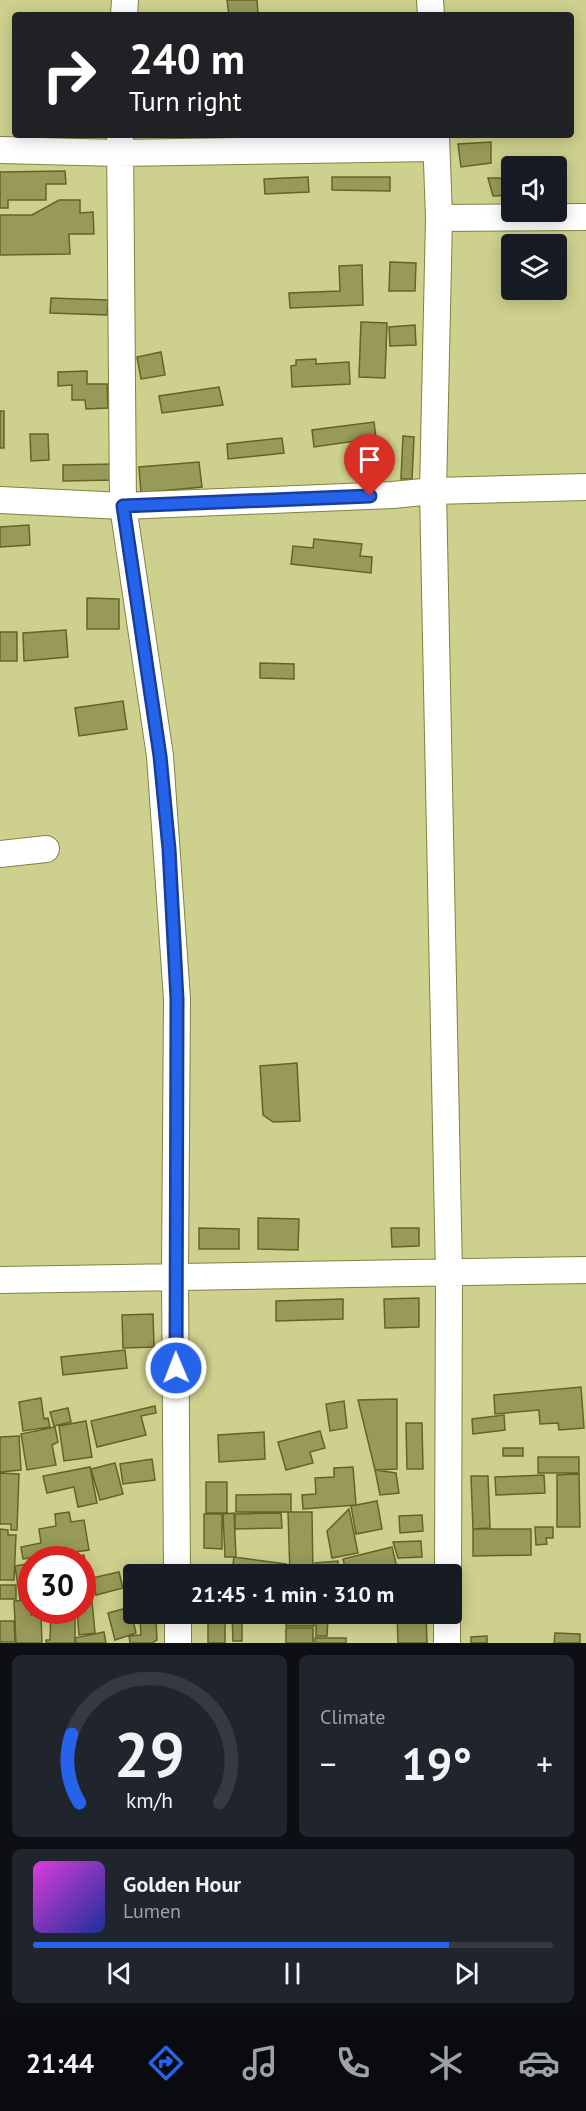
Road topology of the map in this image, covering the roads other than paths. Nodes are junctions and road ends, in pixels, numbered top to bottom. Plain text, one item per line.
1 (436, 141) edge
2 (119, 144) edge
3 (0, 150) edge
4 (586, 217) edge
5 (439, 218) junction
6 (586, 487) edge
7 (433, 490) junction
8 (0, 500) edge
9 (123, 506) junction
10 (46, 849) dead end
11 (0, 854) edge
12 (586, 1270) edge
13 (449, 1274) junction
14 (174, 1276) junction
15 (0, 1280) edge
16 (177, 1564) edge
17 (447, 1564) edge
18 (178, 1624) edge
19 (447, 1624) edge
20 (178, 1643) edge
21 (447, 1643) edge

1 - 2 street
1 - 5 street
2 - 3 street
2 - 9 street
4 - 5 street
5 - 7 street
6 - 7 street
7 - 9 street
7 - 13 street
8 - 9 street
9 - 14 street
10 - 11 street
12 - 13 street
13 - 14 street
13 - 17 street
14 - 15 street
14 - 16 street
18 - 20 street
19 - 21 street

